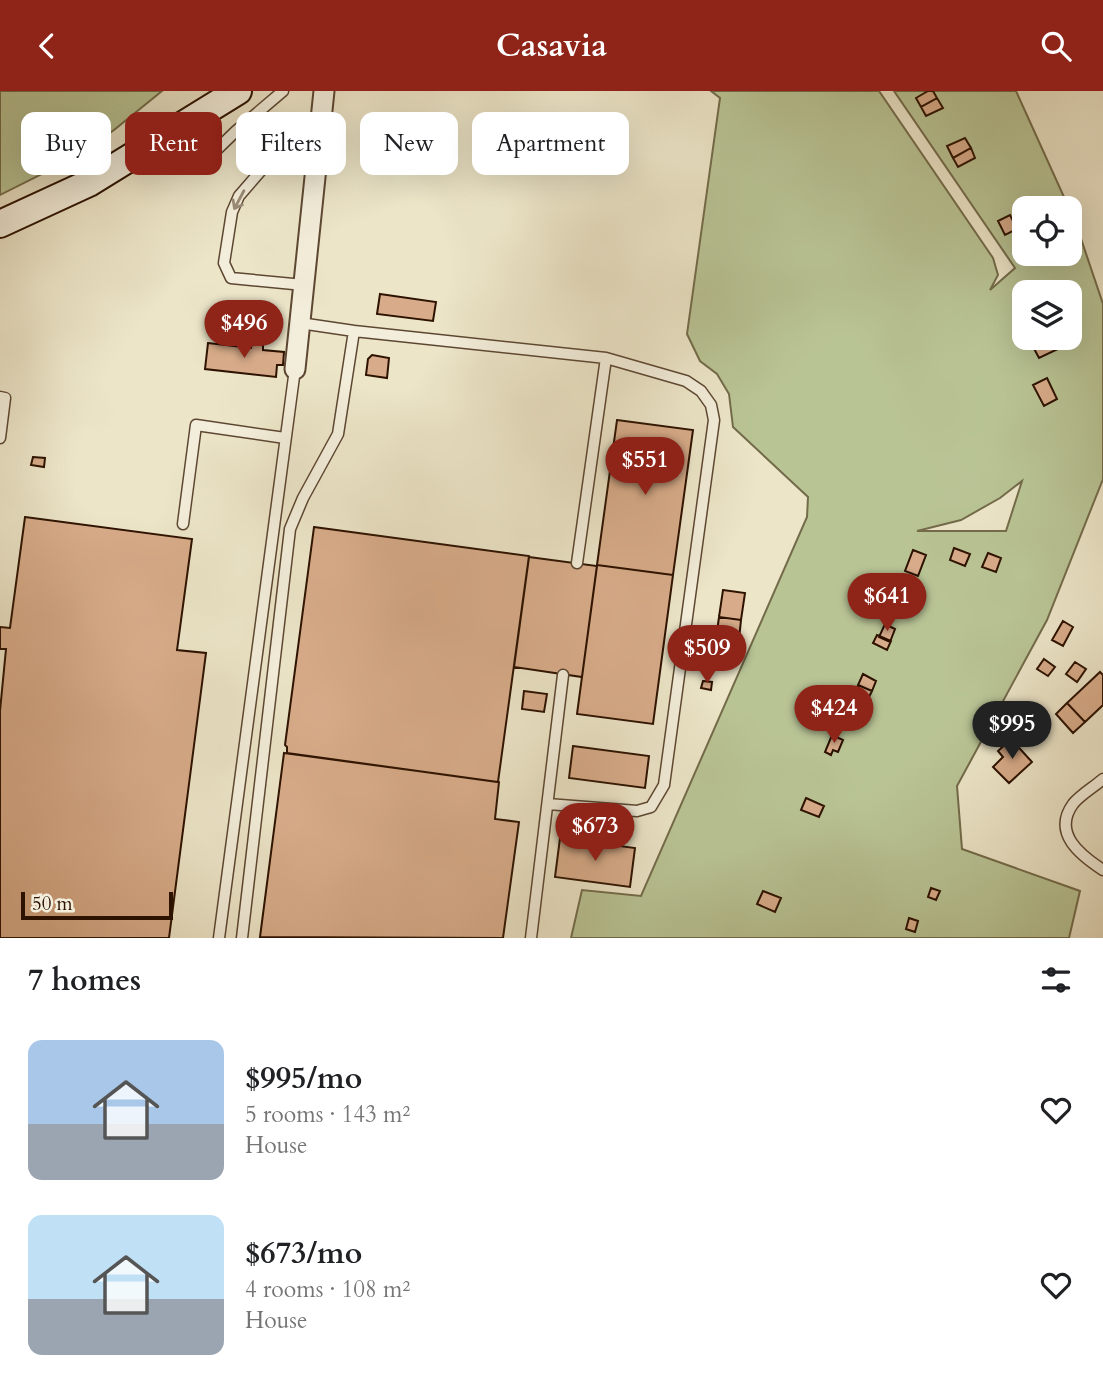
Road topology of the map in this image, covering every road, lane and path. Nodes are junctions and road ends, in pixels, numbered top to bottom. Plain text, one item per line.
1 (238, 91) edge
2 (283, 91) edge
3 (324, 91) edge
4 (322, 112) edge
5 (222, 145) edge
6 (257, 175) edge
7 (316, 175) edge
8 (0, 224) edge
9 (304, 285) junction
10 (300, 323) junction
11 (354, 331) junction
12 (606, 358) junction
13 (295, 369) joint
14 (0, 397) edge
15 (0, 438) edge
16 (285, 438) junction
17 (183, 524) dead end
18 (577, 563) dead end
19 (564, 674) dead end
20 (1103, 779) edge
21 (548, 804) junction
22 (1103, 870) edge
23 (219, 938) edge
24 (242, 938) edge
25 (531, 938) edge

1 - 8 main road
2 - 5 lane
3 - 4 street
6 -> 9 lane
7 - 9 street
9 - 10 street
10 - 11 lane
10 - 13 street
11 - 12 lane
11 - 24 lane
12 - 18 lane
12 - 21 lane
13 - 16 lane
14 - 15 lane
16 - 17 lane
16 - 23 lane
19 - 21 lane
20 - 22 lane
21 - 25 lane

